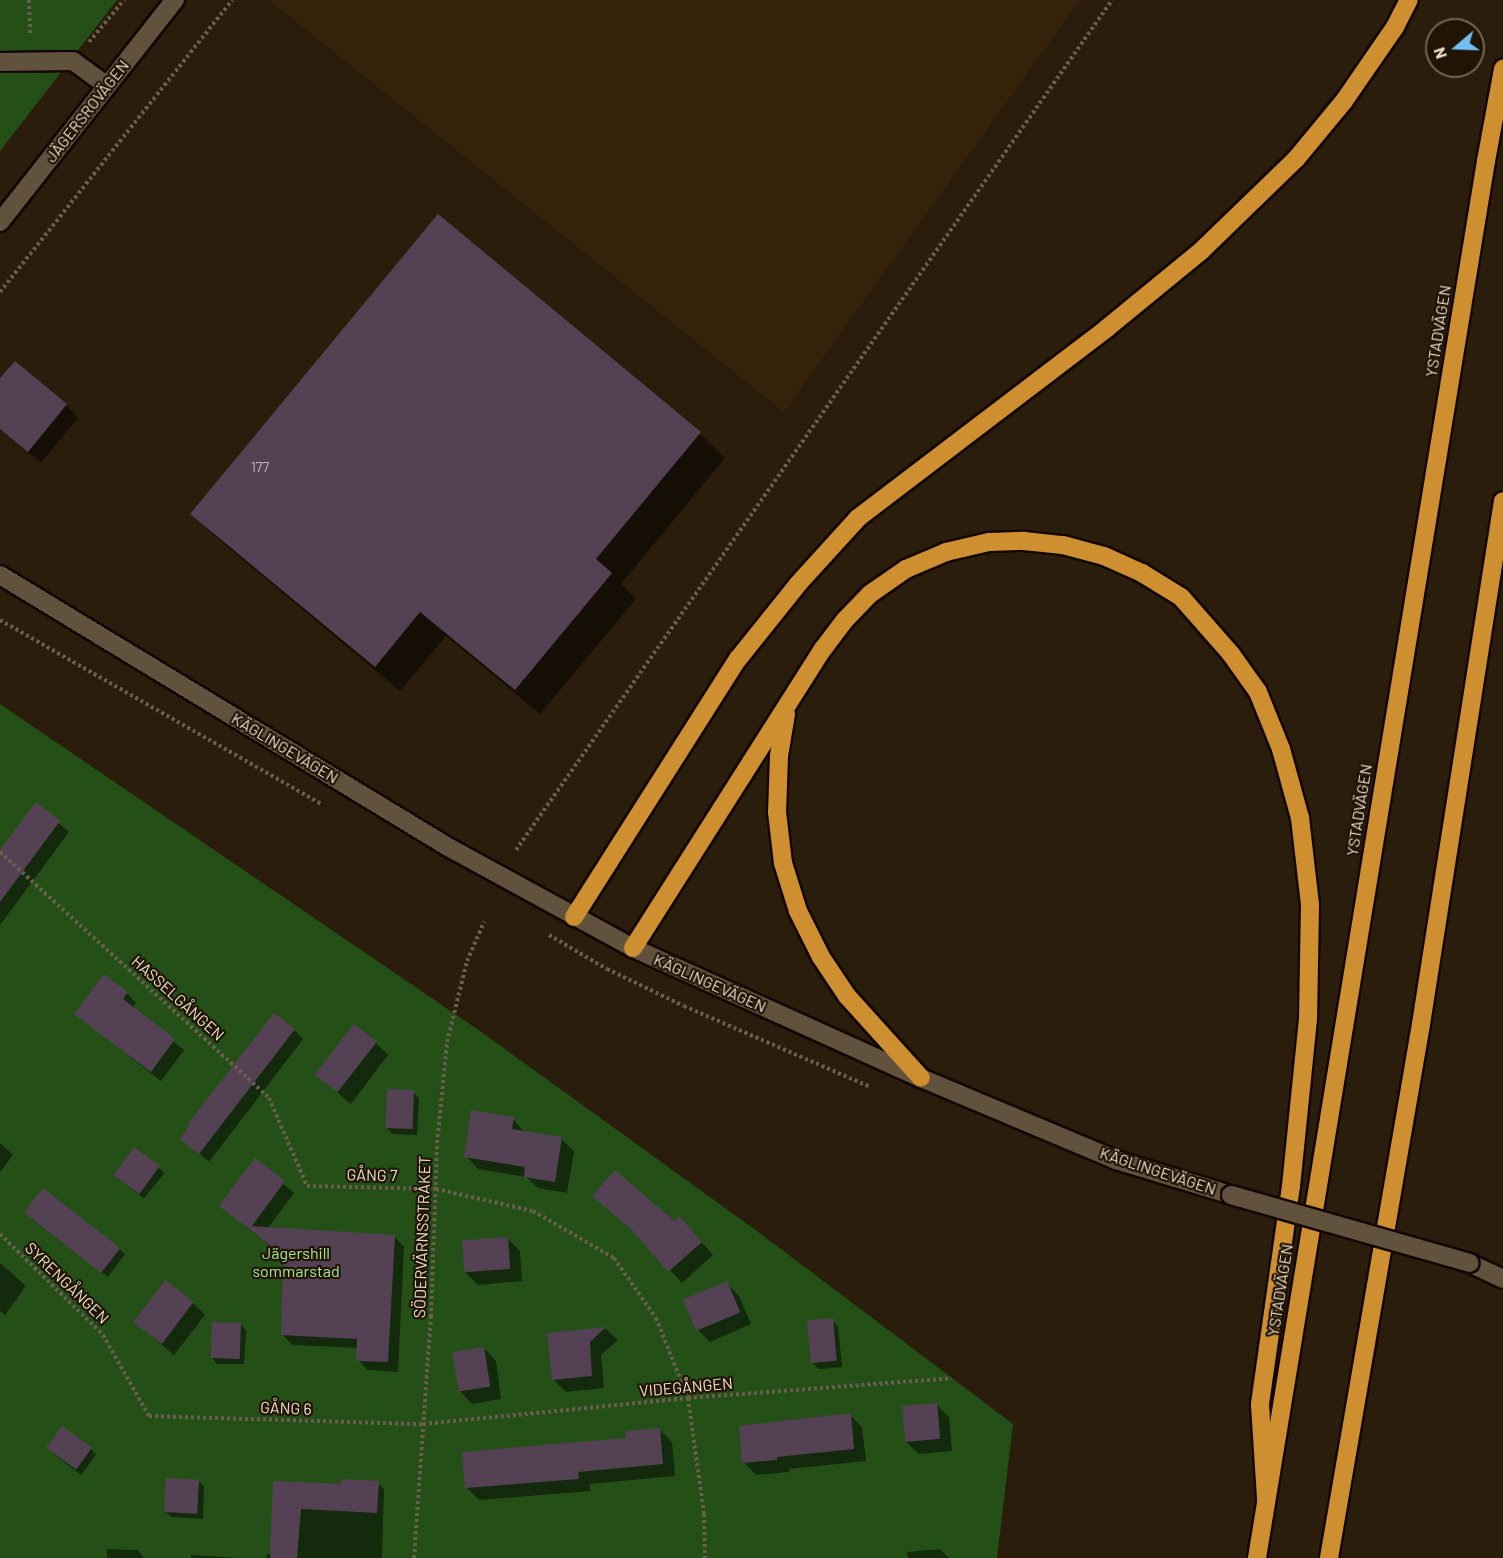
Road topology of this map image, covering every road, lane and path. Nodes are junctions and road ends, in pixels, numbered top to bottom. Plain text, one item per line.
1 (29, 0) edge
2 (124, 0) edge
3 (175, 0) edge
4 (232, 0) edge
5 (1112, 0) edge
6 (1409, 0) edge
7 (30, 61) junction
8 (73, 61) junction
9 (0, 62) edge
10 (1503, 69) edge
11 (107, 86) junction
12 (0, 222) edge
13 (0, 292) edge
14 (1503, 501) edge
15 (0, 575) edge
16 (788, 706) junction
17 (516, 850) dead end
18 (0, 852) edge
19 (574, 917) junction
20 (484, 922) dead end
21 (633, 948) junction
22 (921, 1078) junction
23 (307, 1186) joint
24 (436, 1189) junction
25 (0, 1234) edge
26 (1503, 1262) edge
27 (1473, 1264) junction
28 (1503, 1279) edge
29 (951, 1378) dead end
30 (688, 1398) junction
31 (149, 1416) joint
32 (423, 1424) junction
33 (1266, 1499) junction
34 (414, 1558) edge
35 (705, 1558) edge
36 (1257, 1558) edge
37 (1329, 1558) edge

1 - 7 path
2 - 8 path
3 - 11 main road, JÄGERSROVÄGEN
4 - 13 path
5 - 17 path
6 - 19 highway
7 - 8 main road
7 - 9 main road
8 - 11 main road
10 - 33 highway, YSTADVÄGEN
11 - 12 main road, JÄGERSROVÄGEN
14 - 37 highway
15 - 19 main road, KÄGLINGEVÄGEN
16 - 21 highway
16 - 22 highway
16 - 33 highway
18 - 23 path, HASSELGÅNGEN
19 - 21 main road, KÄGLINGEVÄGEN
20 - 24 path, SÖDERVÄRNSSTRÅKET
21 - 22 main road, KÄGLINGEVÄGEN
22 - 27 main road, KÄGLINGEVÄGEN, bridge
23 - 24 path, GÅNG 7
24 - 30 path, GÅNG 7
24 - 32 path, SÖDERVÄRNSSTRÅKET
25 - 31 path, SYRENGÅNGEN
26 - 27 main road, KÄGLINGEVÄGEN
27 - 28 main road, KÄGLINGEVÄGEN
29 - 30 path, VIDEGÅNGEN
30 - 32 path, VIDEGÅNGEN
30 - 35 path, GÅNG 7
31 - 32 path, GÅNG 6
32 - 34 path, SÖDERVÄRNSSTRÅKET
33 - 36 highway, YSTADVÄGEN

